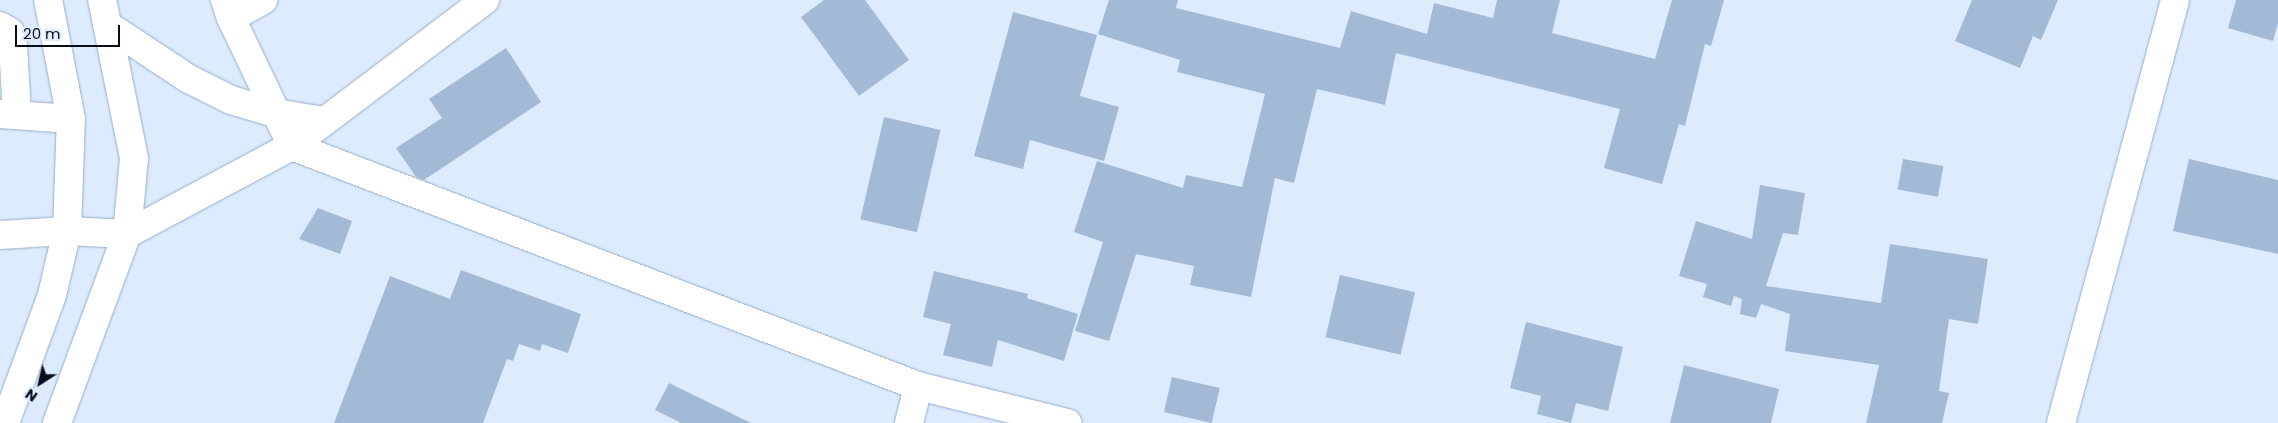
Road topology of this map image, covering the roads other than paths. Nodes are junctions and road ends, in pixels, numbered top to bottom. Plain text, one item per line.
1 (48, 0) edge
2 (263, 0) edge
3 (485, 0) edge
4 (2175, 0) edge
5 (228, 9) edge
6 (104, 12) edge
7 (0, 26) edge
8 (275, 113) junction
9 (8, 114) edge
10 (71, 119) junction
11 (324, 121) junction
12 (292, 146) junction
13 (67, 231) junction
14 (127, 234) junction
15 (0, 235) edge
16 (918, 386) junction
17 (5, 423) edge
18 (57, 423) edge
19 (909, 423) edge
20 (1067, 423) edge
21 (2061, 423) edge

1 - 10 street
2 - 5 street
3 - 11 street
4 - 21 street
5 - 8 street
6 - 8 street
6 - 14 street
7 - 9 street
8 - 11 street
8 - 12 street
9 - 10 street
10 - 13 street
11 - 12 street
12 - 14 street
12 - 16 street
13 - 14 street
13 - 15 street
13 - 17 street
14 - 18 street
16 - 19 street
16 - 20 street

